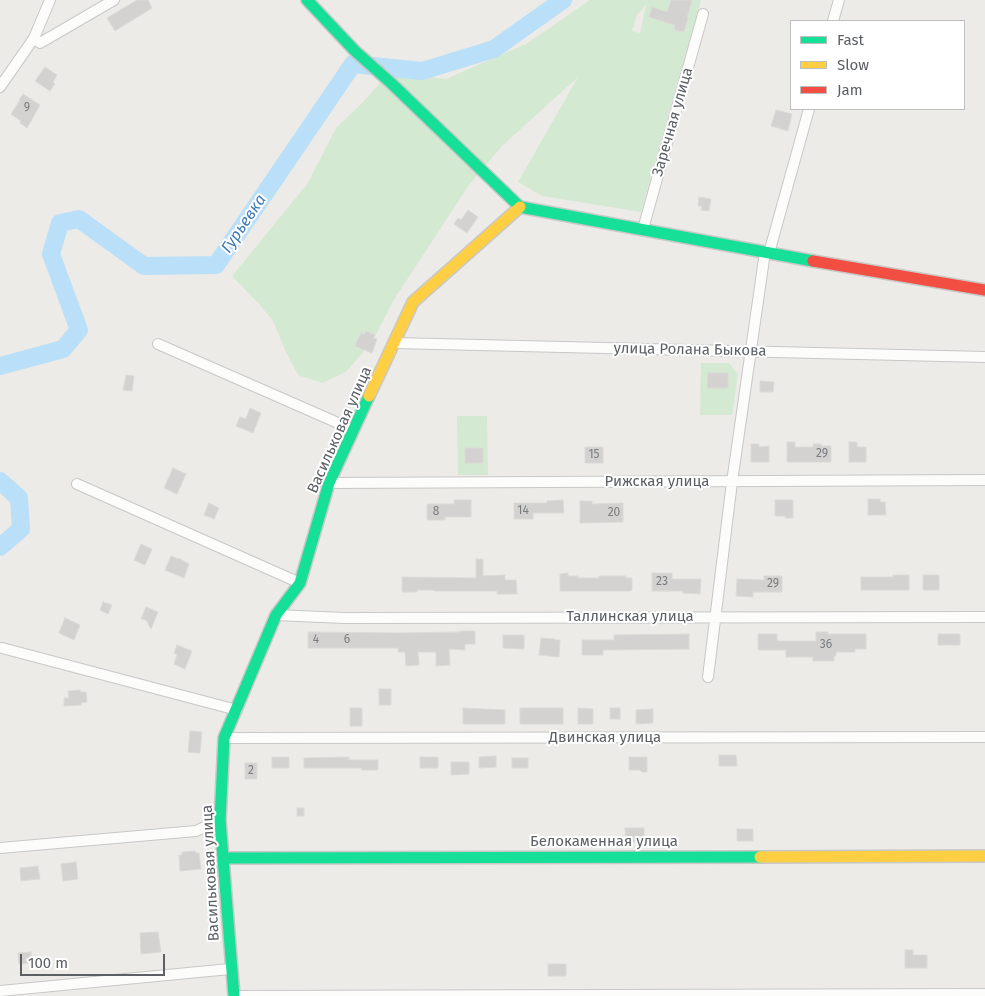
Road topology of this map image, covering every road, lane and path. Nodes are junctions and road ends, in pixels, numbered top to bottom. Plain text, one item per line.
1 (50, 0) edge
2 (114, 0) edge
3 (307, 0) edge
4 (839, 0) edge
5 (703, 14) dead end
6 (834, 20) edge
7 (34, 38) junction
8 (0, 87) edge
9 (809, 110) edge
10 (520, 207) junction
11 (643, 229) junction
12 (767, 253) junction
13 (985, 290) edge
14 (158, 344) dead end
15 (394, 344) junction
16 (751, 352) junction
17 (985, 357) edge
18 (354, 430) junction
19 (985, 480) edge
20 (732, 482) junction
21 (329, 483) junction
22 (77, 484) dead end
23 (300, 583) junction
24 (276, 615) junction
25 (715, 617) junction
26 (985, 617) edge
27 (2, 648) dead end
28 (708, 677) dead end
29 (237, 710) junction
30 (985, 737) edge
31 (224, 738) junction
32 (220, 820) junction
33 (0, 848) edge
34 (985, 856) edge
35 (223, 858) junction
36 (230, 969) dead end
37 (0, 991) edge
38 (39, 992) edge
39 (985, 994) edge
40 (234, 996) edge

1 - 7 street
2 - 7 street
3 - 10 street
4 - 6 street
5 - 11 street, Заречная улица
7 - 8 street
9 - 12 street
10 - 11 street
10 - 15 street, Васильковая улица
11 - 12 street
12 - 13 street
12 - 16 street
14 - 18 street
15 - 16 street, улица Ролана Быкова
15 - 18 street, Васильковая улица
16 - 17 street, улица Ролана Быкова
16 - 20 street
18 - 21 street, Васильковая улица
19 - 20 street, Рижская улица
20 - 21 street, Рижская улица
20 - 25 street
21 - 23 street, Васильковая улица
22 - 23 street
23 - 24 street, Васильковая улица
24 - 25 street, Таллинская улица
24 - 29 street, Васильковая улица
25 - 26 street, Таллинская улица
25 - 28 street
27 - 29 street
29 - 31 street, Васильковая улица
30 - 31 street, Двинская улица
31 - 32 street, Васильковая улица
32 - 33 street
32 - 35 street, Васильковая улица
34 - 35 street, Белокаменная улица
35 - 40 street, Васильковая улица
36 - 38 street
37 - 38 street
39 - 40 street

